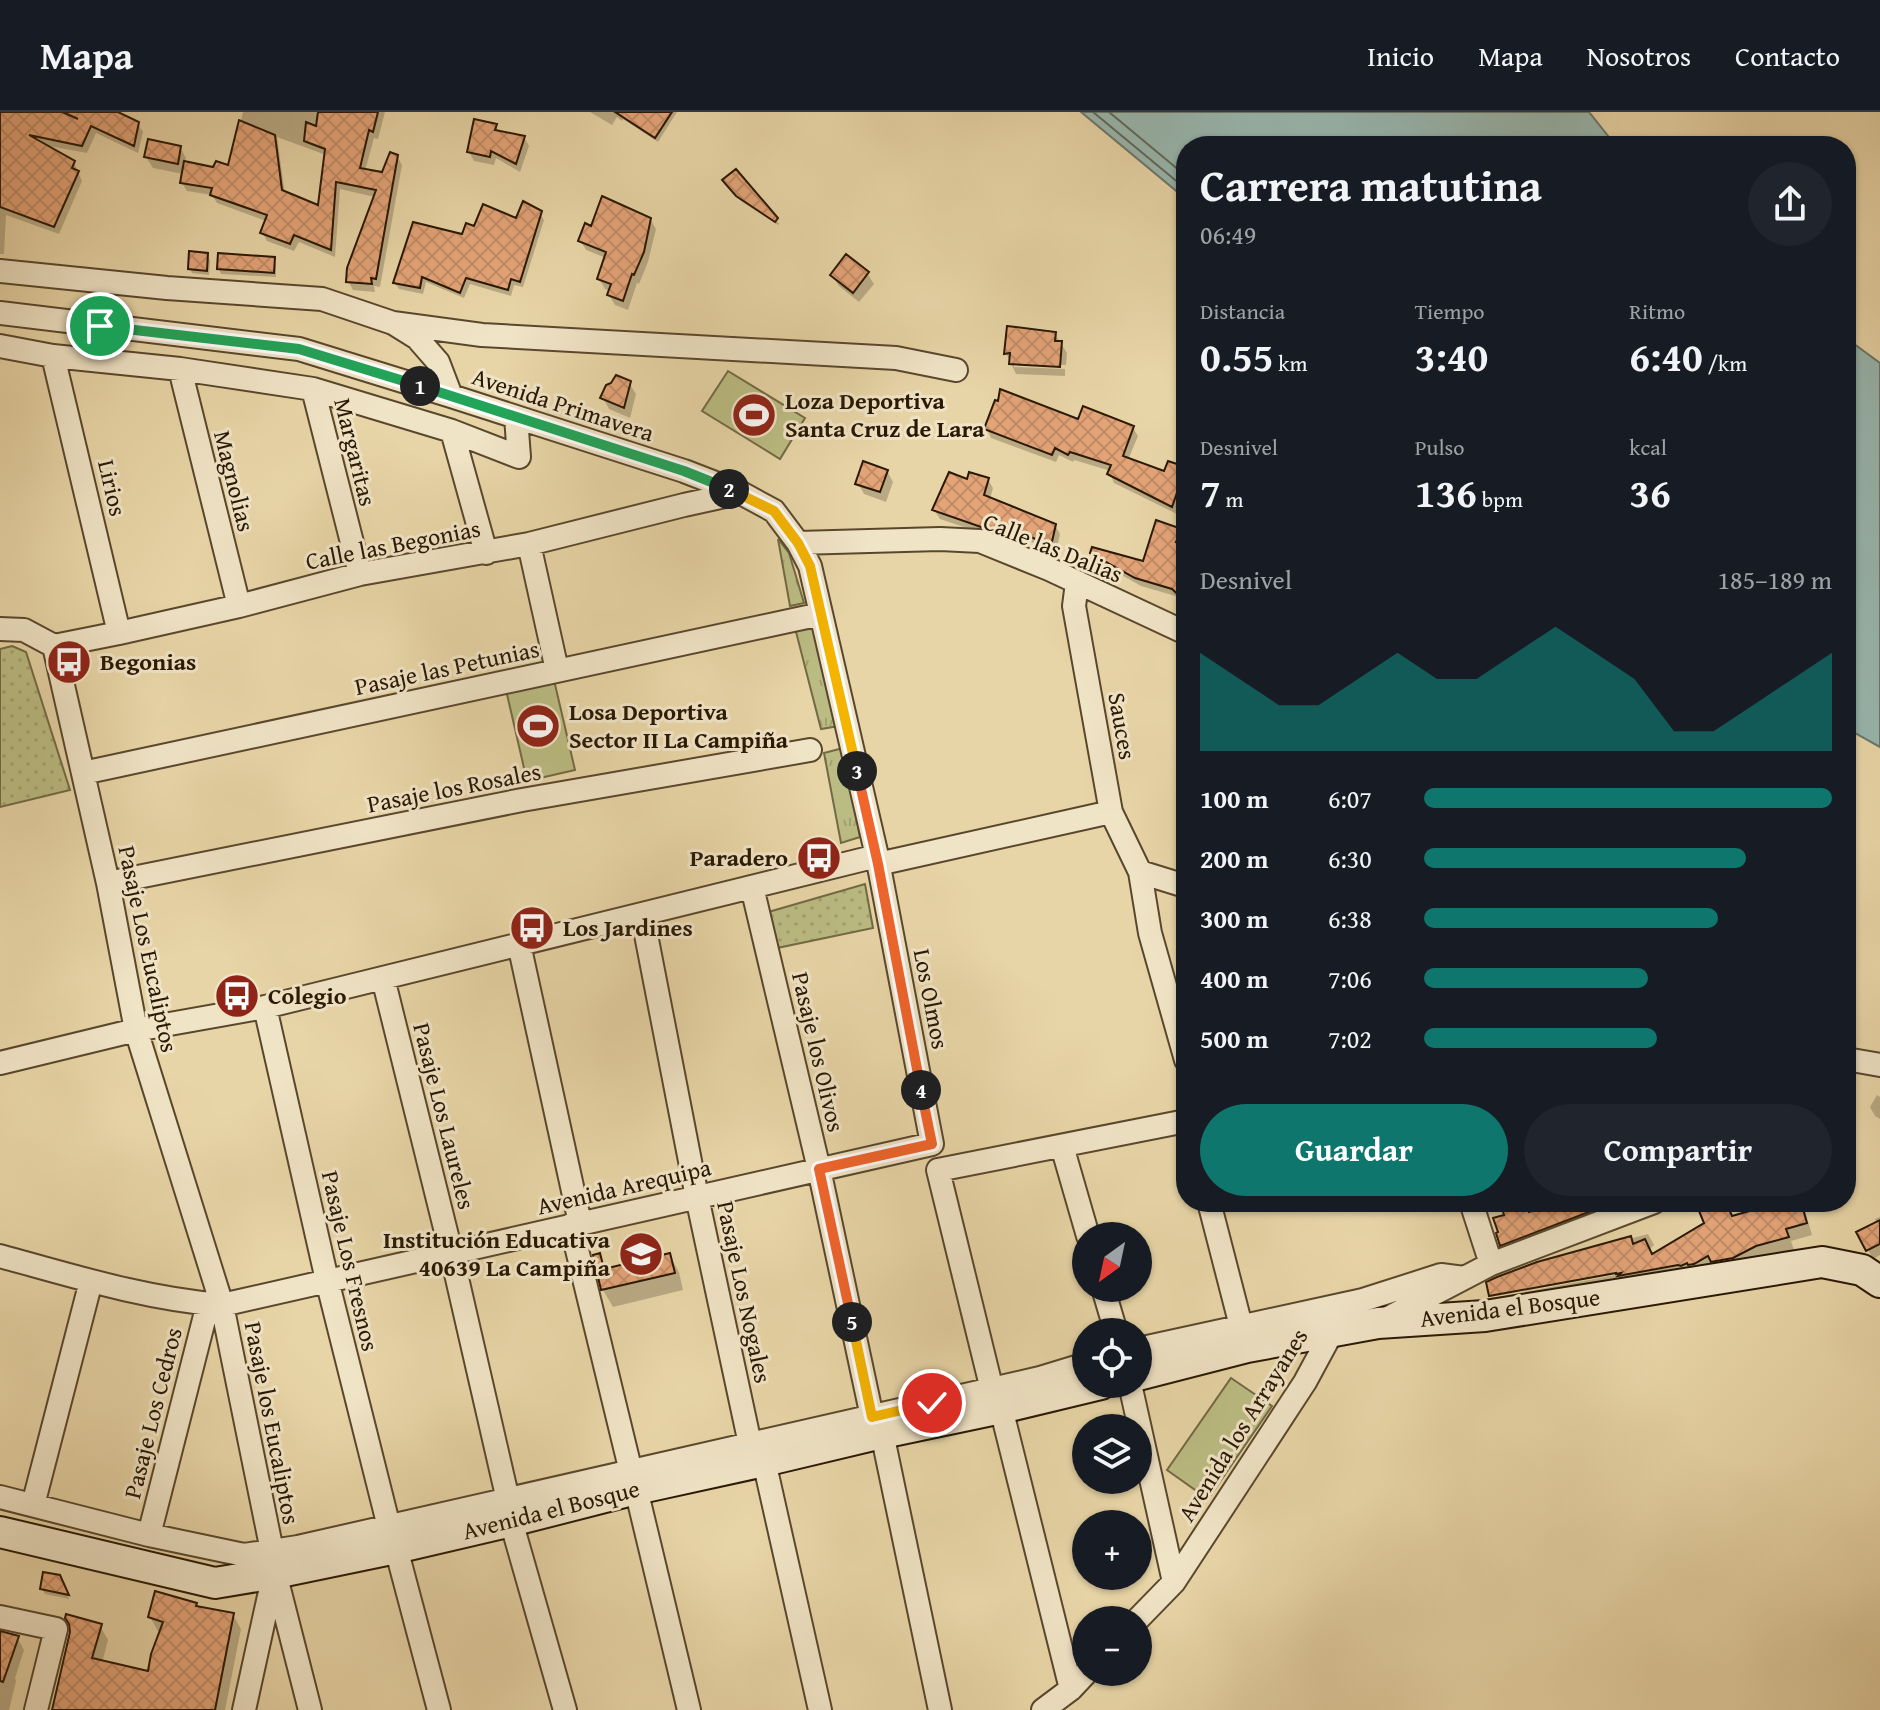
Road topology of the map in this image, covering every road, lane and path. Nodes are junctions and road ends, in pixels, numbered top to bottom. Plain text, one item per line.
1 (0, 271) edge
2 (0, 313) edge
3 (393, 323) junction
4 (0, 346) edge
5 (53, 356) junction
6 (180, 369) junction
7 (956, 370) dead end
8 (313, 389) junction
9 (451, 396) junction
10 (516, 417) junction
11 (452, 431) junction
12 (741, 493) junction
13 (774, 511) joint
14 (798, 543) junction
15 (529, 544) junction
16 (486, 553) junction
17 (360, 574) junction
18 (1077, 583) junction
19 (239, 606) junction
20 (821, 614) junction
21 (1176, 628) edge
22 (0, 629) edge
23 (119, 633) junction
24 (54, 646) junction
25 (557, 670) junction
26 (810, 750) dead end
27 (83, 773) junction
28 (1111, 812) junction
29 (878, 860) junction
30 (1140, 872) junction
31 (108, 883) junction
32 (1176, 883) edge
33 (752, 887) junction
34 (642, 914) junction
35 (519, 944) junction
36 (383, 978) junction
37 (265, 1007) junction
38 (1176, 1025) edge
39 (136, 1030) junction
40 (1856, 1061) edge
41 (0, 1063) edge
42 (1880, 1065) edge
43 (1176, 1123) edge
44 (932, 1144) joint
45 (1062, 1146) junction
46 (819, 1169) junction
47 (697, 1197) junction
48 (1212, 1212) edge
49 (1474, 1212) edge
50 (1628, 1212) edge
51 (1084, 1222) edge
52 (576, 1224) junction
53 (451, 1252) junction
54 (0, 1256) edge
55 (1491, 1264) junction
56 (1464, 1278) junction
57 (327, 1280) junction
58 (91, 1281) junction
59 (1880, 1282) edge
60 (215, 1304) junction
61 (1378, 1323) junction
62 (1241, 1326) junction
63 (1332, 1332) junction
64 (1152, 1346) edge
65 (1152, 1371) edge
66 (1072, 1372) edge
67 (1072, 1386) edge
68 (1042, 1388) junction
69 (1133, 1398) edge
70 (996, 1399) junction
71 (877, 1425) junction
72 (757, 1453) junction
73 (634, 1480) junction
74 (0, 1497) edge
75 (33, 1505) junction
76 (510, 1511) junction
77 (0, 1532) edge
78 (149, 1535) junction
79 (393, 1537) junction
80 (273, 1562) junction
81 (1174, 1582) junction
82 (1151, 1606) edge
83 (0, 1617) edge
84 (1074, 1686) edge
85 (1071, 1689) junction
86 (36, 1710) edge
87 (244, 1710) edge
88 (310, 1710) edge
89 (439, 1710) edge
90 (565, 1710) edge
91 (689, 1710) edge
92 (820, 1710) edge
93 (940, 1710) edge
94 (1043, 1710) edge

1 - 3 street
2 - 9 street, Avenida Primavera
3 - 7 street
3 - 9 street
4 - 5 street
5 - 6 street
5 - 23 street, Lirios
6 - 8 street
6 - 19 street, Magnolias
8 - 11 street
8 - 17 street, Margaritas
9 - 10 street, Avenida Primavera
10 - 11 street
10 - 12 street, Avenida Primavera
11 - 16 street
12 - 13 street, Avenida Primavera
12 - 15 street, Calle las Begonias
13 - 14 street, Los Olmos
14 - 18 street, Calle las Dalias
14 - 20 street, Los Olmos
15 - 16 street, Calle las Begonias
15 - 25 street
16 - 17 street, Calle las Begonias
17 - 19 street, Calle las Begonias
18 - 21 street, Calle las Dalias
18 - 28 street, Sauces
19 - 23 street, Calle las Begonias
20 - 25 street, Pasaje las Petunias
20 - 29 street, Los Olmos
22 - 24 street
23 - 24 street, Calle las Begonias
24 - 27 street, Pasaje Los Eucaliptos
25 - 27 street, Pasaje las Petunias
26 - 31 street, Pasaje los Rosales
27 - 31 street, Pasaje Los Eucaliptos
28 - 29 street
28 - 30 street, Sauces
29 - 33 street
29 - 44 street, Los Olmos
30 - 32 street
30 - 38 street, Sauces
31 - 39 street, Pasaje Los Eucaliptos
33 - 34 street
33 - 46 street, Pasaje los Olivos
34 - 35 street
34 - 47 street, Pasaje Los Nogales
35 - 36 street
35 - 52 street
36 - 37 street
36 - 53 street, Pasaje Los Laureles
37 - 39 street
37 - 57 street, Pasaje Los Fresnos
39 - 41 street
39 - 60 street, Pasaje Los Eucaliptos
40 - 42 street
43 - 45 street
44 - 46 street, Avenida Arequipa
45 - 51 street
45 - 70 street
46 - 47 street, Avenida Arequipa
46 - 71 street, Pasaje los Olivos
47 - 52 street, Avenida Arequipa
47 - 72 street, Pasaje Los Nogales
48 - 62 street
49 - 55 street
50 - 55 street
52 - 53 street, Avenida Arequipa
52 - 73 street
53 - 57 street, Avenida Arequipa
53 - 76 street, Pasaje Los Laureles
54 - 58 street, Avenida Arequipa
55 - 56 street
56 - 61 street
56 - 62 street
57 - 60 street, Avenida Arequipa
57 - 79 street, Pasaje Los Fresnos
58 - 60 street, Avenida Arequipa
58 - 75 street
59 - 61 street, Avenida el Bosque
60 - 78 street, Pasaje Los Cedros
60 - 80 street, Pasaje los Eucaliptos
61 - 63 street, Avenida el Bosque
62 - 64 street
63 - 65 street, Avenida el Bosque
63 - 81 street, Avenida los Arrayanes
66 - 68 street
67 - 68 street, Avenida el Bosque
68 - 70 street, Avenida el Bosque
69 - 81 street
70 - 71 street, Avenida el Bosque
70 - 85 street
71 - 72 street, Avenida el Bosque
71 - 93 street, Pasaje los Olivos
72 - 73 street
72 - 73 street, Avenida el Bosque
72 - 92 street, Pasaje Los Nogales
73 - 76 street
73 - 76 street, Avenida el Bosque
73 - 91 street
74 - 75 street
75 - 78 street
76 - 79 street, Avenida el Bosque
76 - 90 street, Pasaje Los Laureles
77 - 80 street, Avenida el Bosque
78 - 80 street
79 - 80 street, Avenida el Bosque
79 - 89 street, Pasaje Los Fresnos
80 - 87 street
80 - 88 street, Pasaje los Eucaliptos
81 - 82 street, Avenida los Arrayanes
83 - 86 street
84 - 85 street
85 - 94 street

